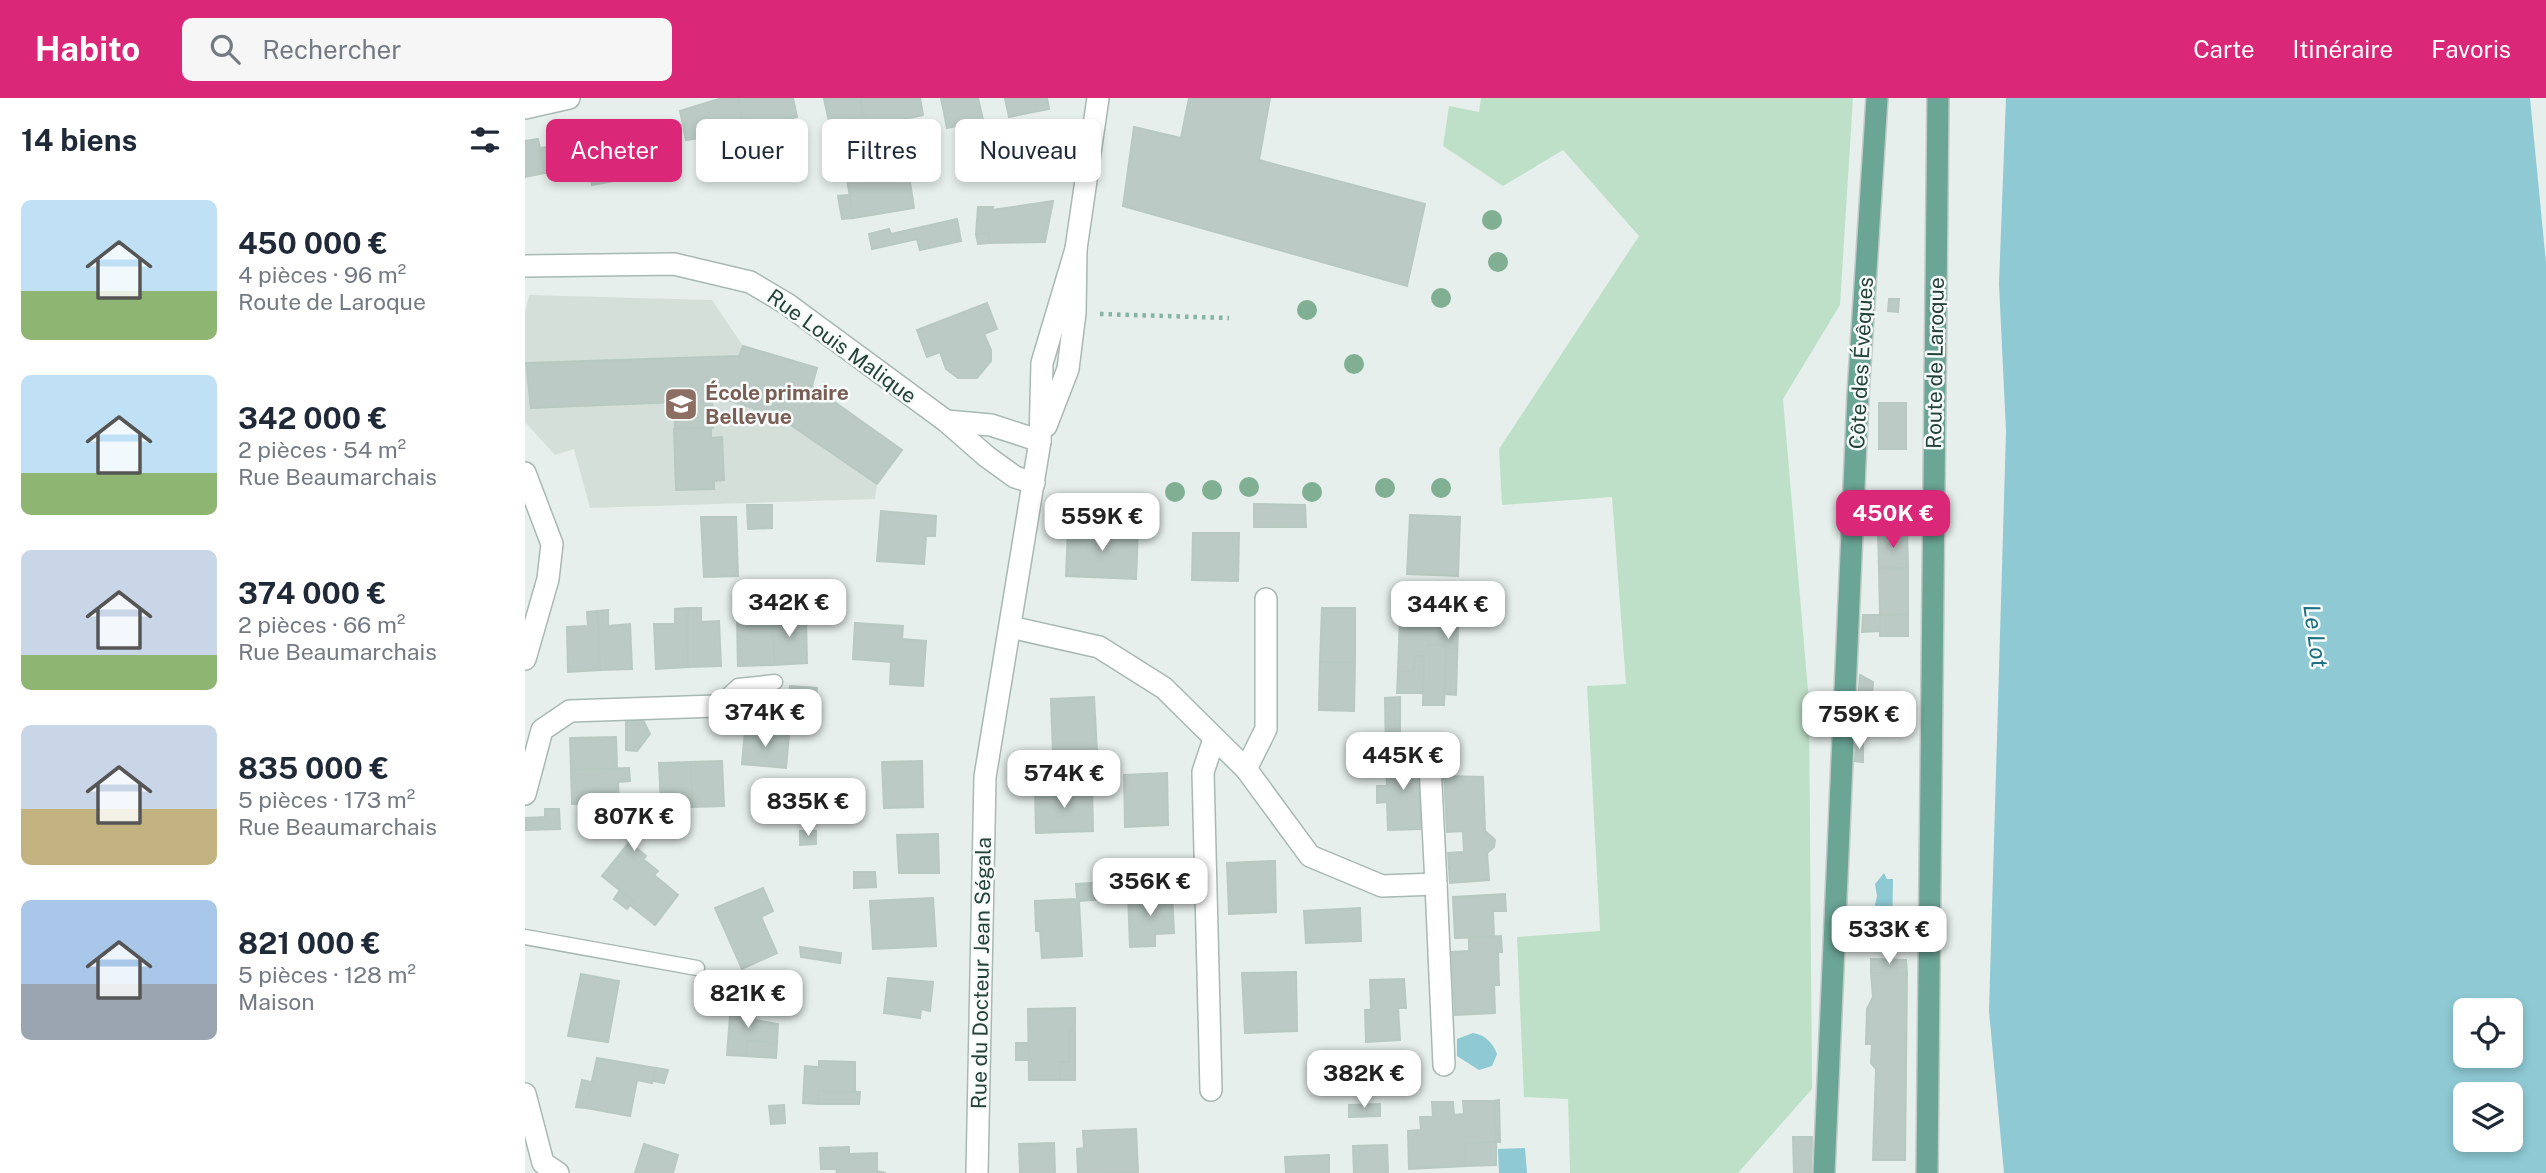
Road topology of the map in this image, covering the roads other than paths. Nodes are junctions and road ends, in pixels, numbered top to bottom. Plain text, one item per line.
1 (569, 98) edge
2 (1098, 98) edge
3 (1877, 98) edge
4 (1938, 98) edge
5 (525, 108) edge
6 (1076, 249) junction
7 (525, 267) edge
8 (946, 421) junction
9 (1041, 441) junction
10 (525, 473) edge
11 (1034, 483) junction
12 (1266, 599) dead end
13 (1010, 626) junction
14 (525, 659) edge
15 (775, 682) dead end
16 (716, 706) joint
17 (1214, 739) junction
18 (1430, 765) dead end
19 (1247, 769) junction
20 (525, 794) edge
21 (1436, 884) junction
22 (525, 937) edge
23 (697, 968) dead end
24 (1444, 1065) dead end
25 (1211, 1090) dead end
26 (525, 1094) edge
27 (558, 1173) edge
28 (977, 1173) edge
29 (1824, 1173) edge
30 (1927, 1173) edge

1 - 5 street
2 - 6 street, Rue du Docteur Jean Ségala
3 - 29 main road, Côte des Évêques
4 - 30 main road, Route de Laroque
6 - 9 street, Rue du Docteur Jean Ségala
6 - 9 street, Rue du Docteur Jean Ségala
7 - 8 street, Rue Louis Malique
8 - 9 street
8 - 11 street, Rue Louis Malique
9 - 11 street, Rue du Docteur Jean Ségala
10 - 14 street
11 - 13 street, Rue du Docteur Jean Ségala
12 - 19 street
13 - 17 street
13 - 28 street, Rue du Docteur Jean Ségala
15 - 16 lane
16 - 20 street
17 - 19 street
17 - 25 street
18 - 21 street
19 - 21 street
21 - 24 street
22 - 23 lane
26 - 27 street

